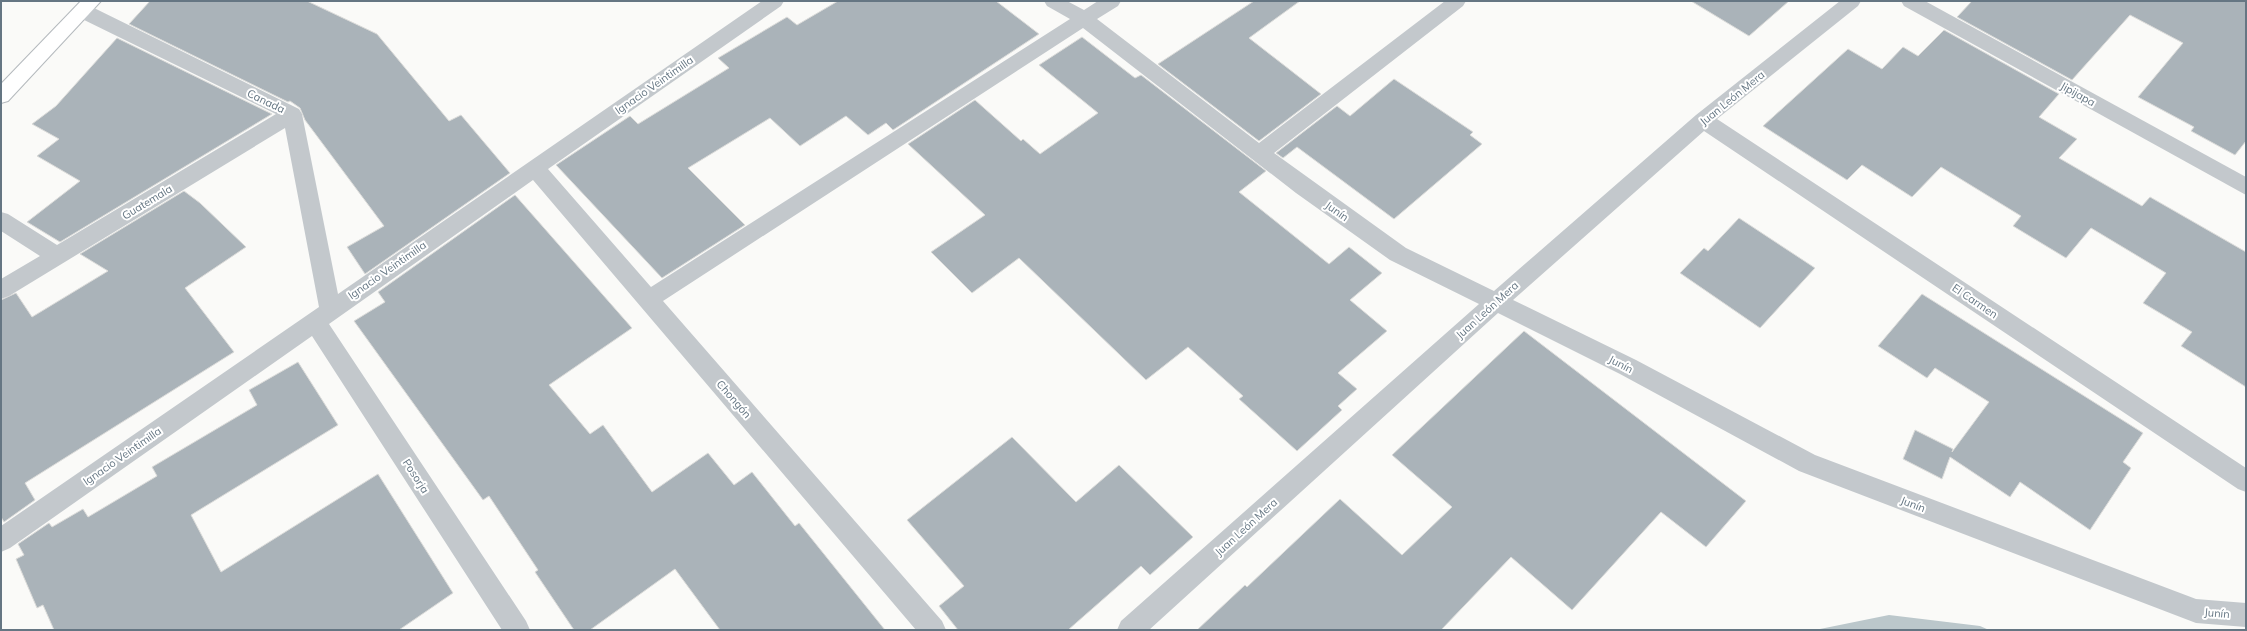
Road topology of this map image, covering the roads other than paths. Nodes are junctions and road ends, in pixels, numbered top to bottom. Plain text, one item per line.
1 (775, 1) edge
2 (1053, 1) edge
3 (1112, 1) edge
4 (1457, 1) edge
5 (1852, 1) edge
6 (1910, 1) edge
7 (87, 6) edge
8 (1084, 19) junction
9 (1, 96) edge
10 (292, 114) junction
11 (1703, 120) junction
12 (1260, 153) junction
13 (535, 168) junction
14 (2246, 187) edge
15 (1, 220) edge
16 (57, 256) junction
17 (1, 290) edge
18 (648, 300) junction
19 (1496, 302) junction
20 (322, 316) junction
21 (2246, 481) edge
22 (1, 540) edge
23 (2246, 615) edge
24 (517, 630) edge
25 (933, 630) edge
26 (1130, 630) edge

1 - 13 street, Ignacio Veintimilla
2 - 8 street, Junín
3 - 8 street
4 - 12 street
5 - 11 street, Juan León Mera
6 - 14 street, Jipijapa
7 - 9 highway
7 - 10 street, Canada
8 - 12 street, Junín
8 - 18 street
10 - 16 street, Guatemala
10 - 20 street, Canada
11 - 19 street, Juan León Mera
11 - 21 street, El Carmen
12 - 19 street, Junín
13 - 18 street, Chongón
13 - 20 street, Ignacio Veintimilla
15 - 16 street
16 - 17 street, Guatemala
18 - 25 street, Chongón
19 - 23 street, Junín
19 - 26 street, Juan León Mera
20 - 22 street, Ignacio Veintimilla
20 - 24 street, Posorja

